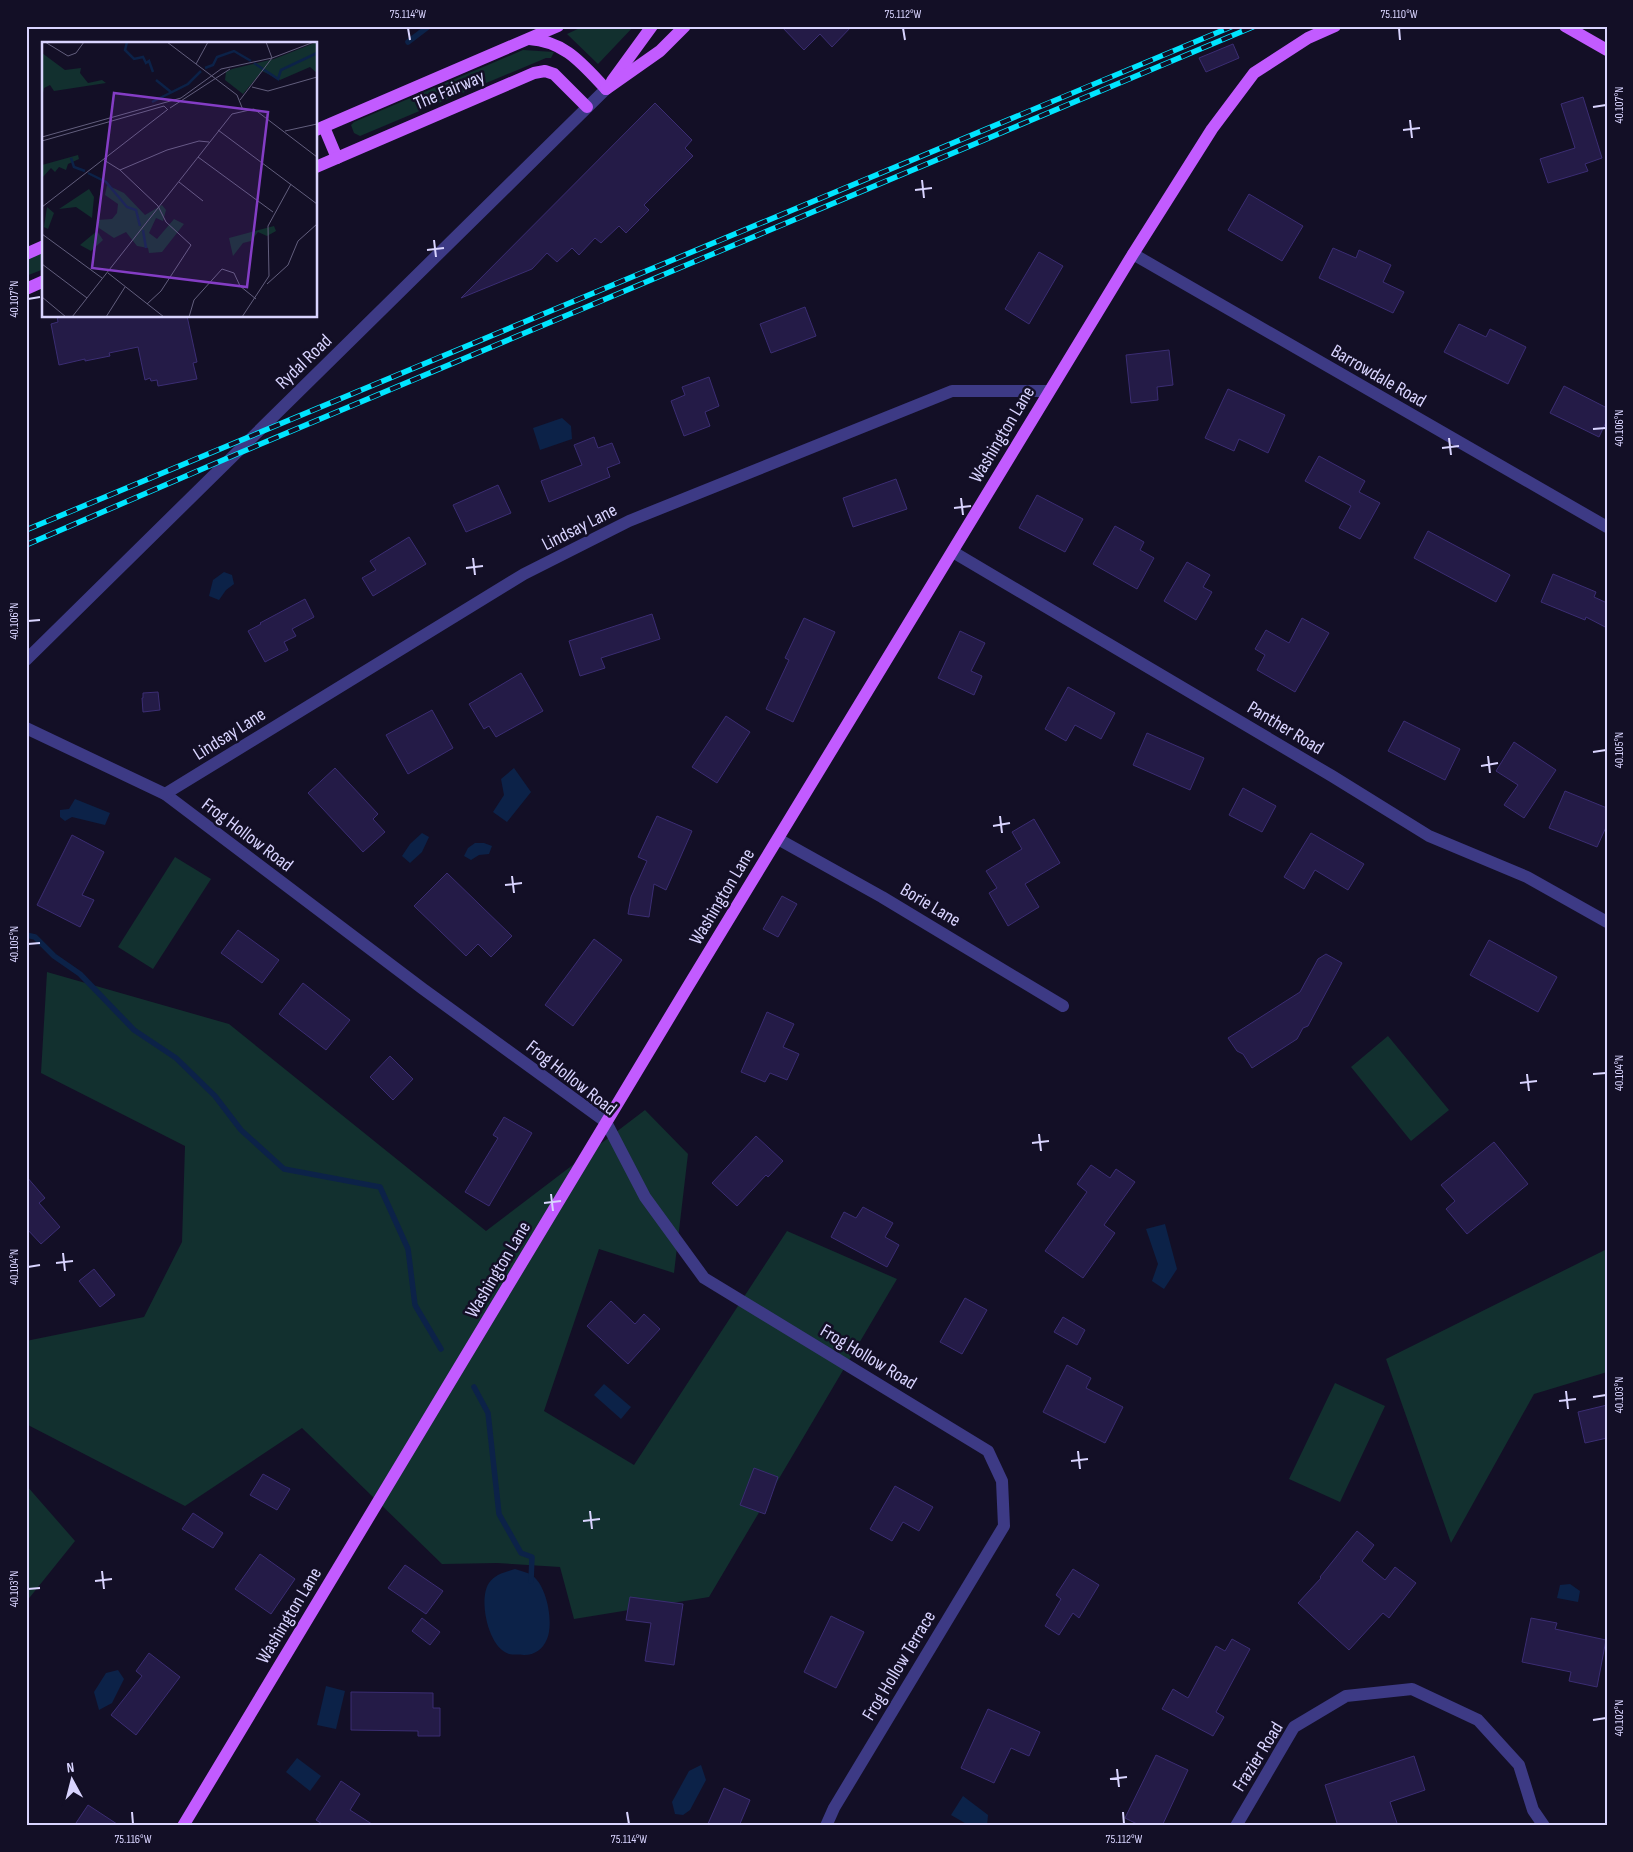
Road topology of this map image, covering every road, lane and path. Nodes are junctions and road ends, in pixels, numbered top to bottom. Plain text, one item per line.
1 (558, 26) edge
2 (652, 26) edge
3 (685, 26) edge
4 (1335, 26) edge
5 (1566, 26) edge
6 (528, 39) junction
7 (1607, 50) edge
8 (606, 89) junction
9 (588, 107) junction
10 (320, 128) edge
11 (337, 158) junction
12 (318, 166) edge
13 (42, 247) edge
14 (26, 254) edge
15 (1133, 254) junction
16 (42, 282) edge
17 (26, 289) edge
18 (1049, 391) junction
19 (1607, 527) edge
20 (953, 552) junction
21 (26, 660) edge
22 (26, 728) edge
23 (165, 794) junction
24 (778, 839) junction
25 (1607, 922) edge
26 (1063, 1006) dead end
27 (606, 1122) junction
28 (1004, 1526) joint
29 (183, 1826) edge
30 (826, 1826) edge
31 (1236, 1826) edge
32 (1544, 1826) edge

1 - 6 main road, The Fairway
2 - 8 main road, Rydal Road
3 - 8 main road, Rydal Road
4 - 15 main road, Washington Lane
5 - 7 main road
6 - 8 main road
6 - 10 main road, The Fairway
8 - 9 street, Rydal Road
9 - 11 main road, The Fairway
9 - 21 street, Rydal Road
10 - 11 main road
11 - 12 main road, The Fairway
13 - 14 main road
15 - 18 main road, Washington Lane
15 - 19 street, Barrowdale Road
16 - 17 main road
18 - 20 main road, Washington Lane
18 - 23 street, Lindsay Lane
20 - 24 main road, Washington Lane
20 - 25 street, Panther Road
22 - 23 street, Frog Hollow Road
23 - 27 street, Frog Hollow Road
24 - 26 street, Borie Lane
24 - 27 main road, Washington Lane
27 - 28 street, Frog Hollow Road
27 - 29 main road, Washington Lane
28 - 30 street, Frog Hollow Terrace
31 - 32 street, Frazier Road

